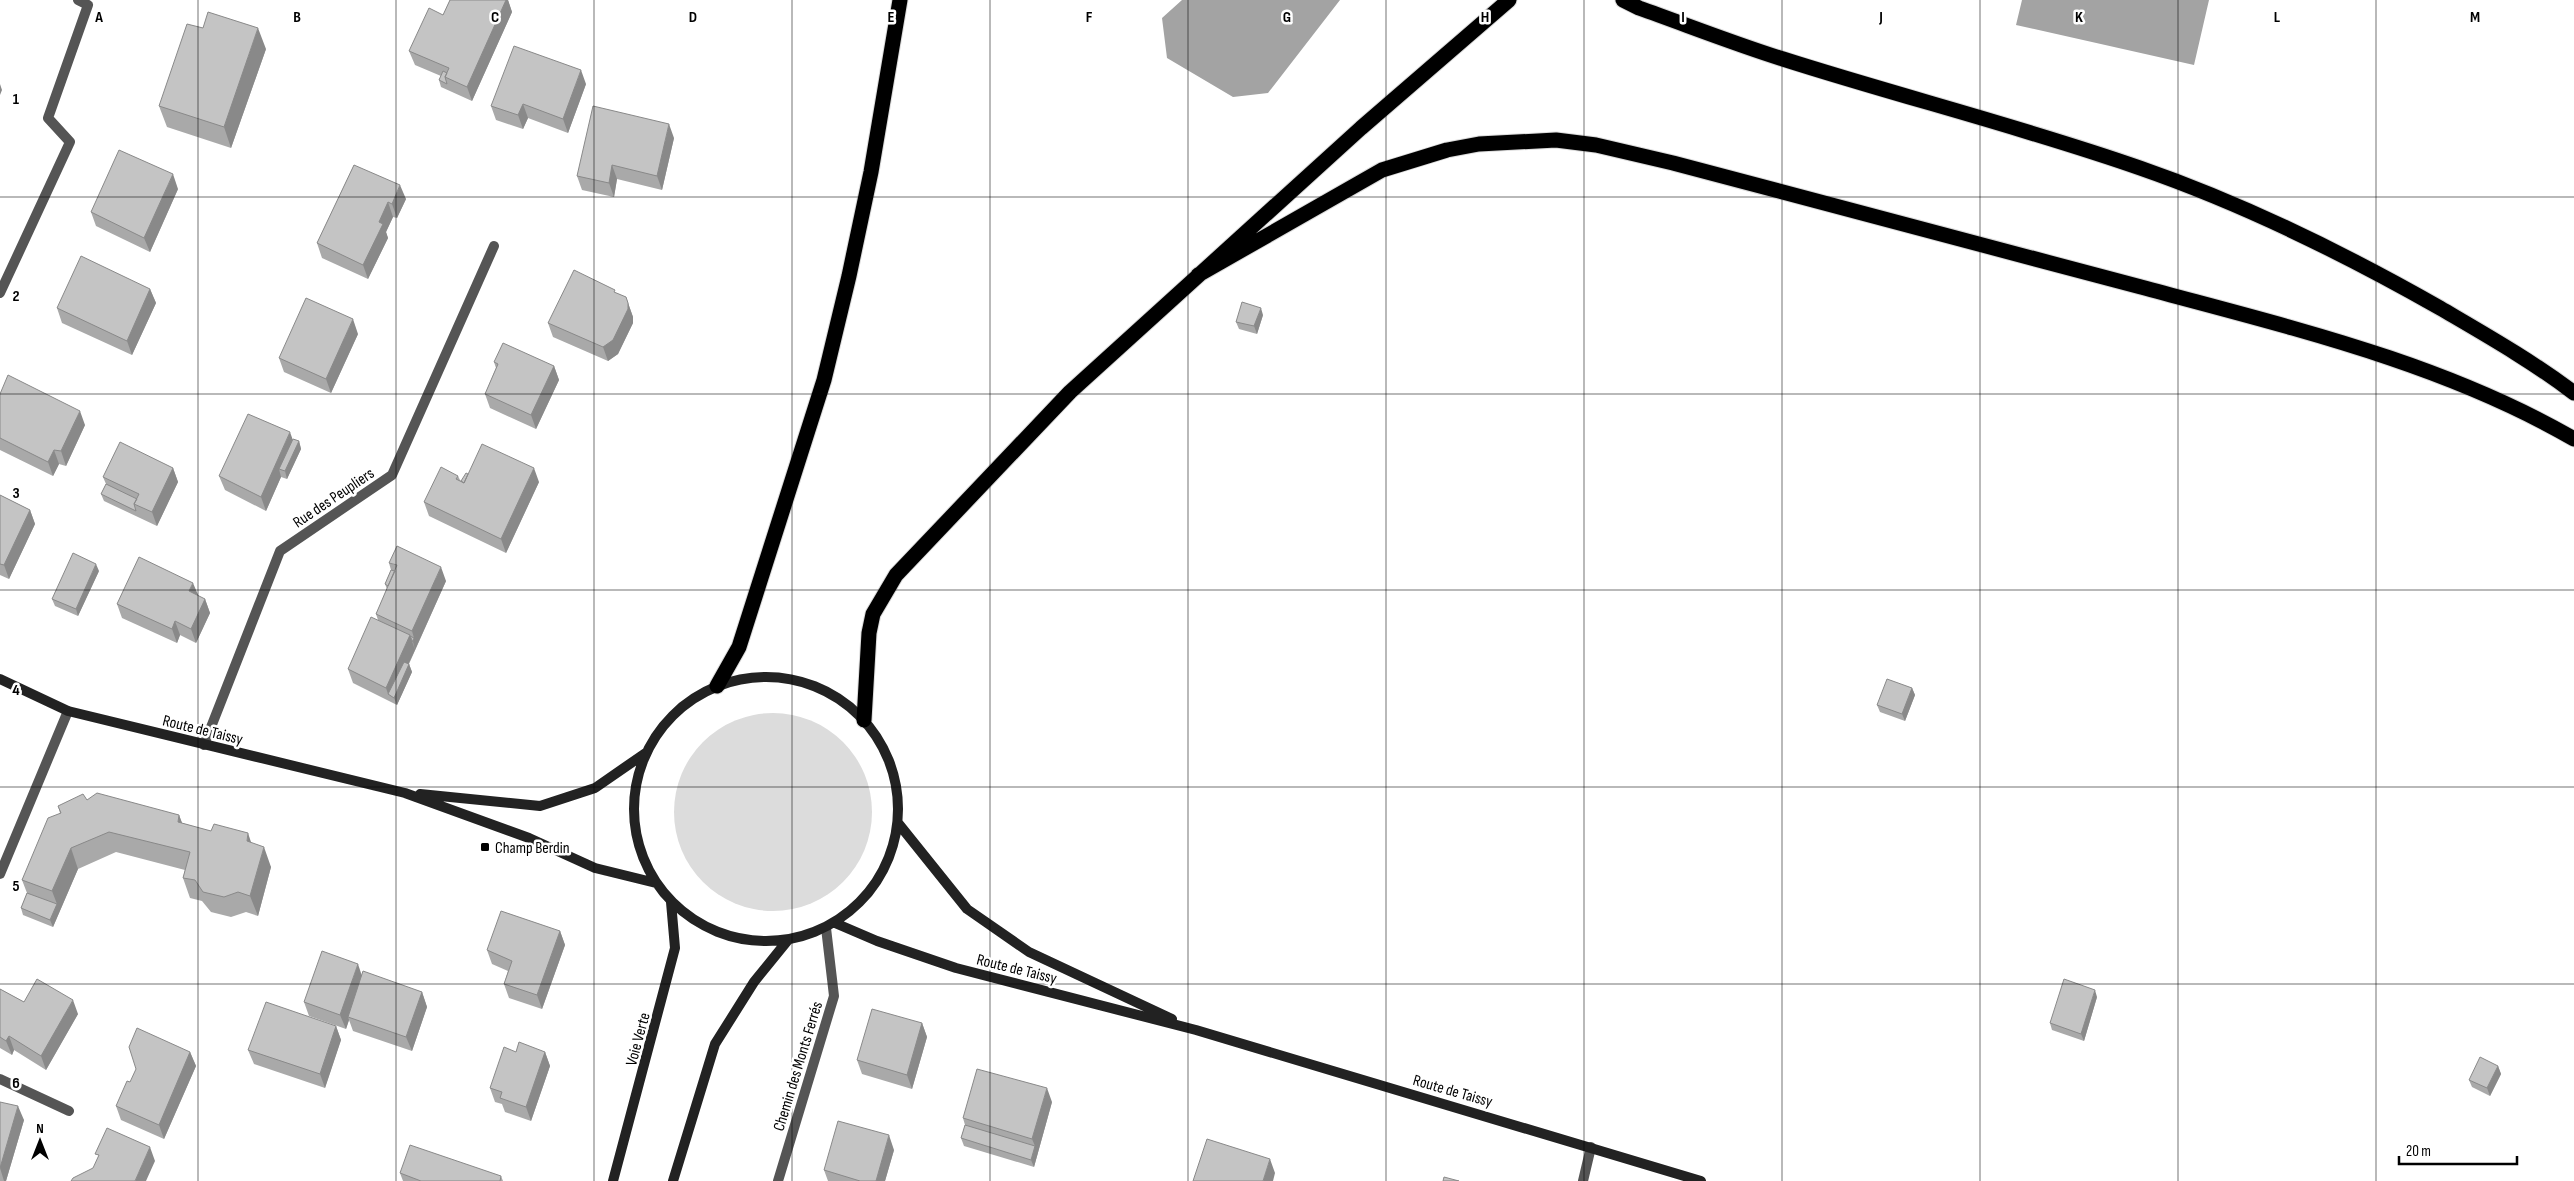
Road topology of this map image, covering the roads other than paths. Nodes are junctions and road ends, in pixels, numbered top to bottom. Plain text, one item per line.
1 (78, 0) edge
2 (900, 0) edge
3 (1509, 0) edge
4 (1624, 0) edge
5 (494, 246) dead end
6 (1198, 275) junction
7 (0, 293) edge
8 (2574, 393) edge
9 (2574, 439) edge
10 (0, 679) edge
11 (717, 686) junction
12 (68, 711) junction
13 (864, 720) junction
14 (204, 744) junction
15 (647, 752) junction
16 (405, 793) junction
17 (898, 822) junction
18 (0, 874) edge
19 (656, 883) junction
20 (671, 902) junction
21 (830, 925) junction
22 (788, 940) junction
23 (1196, 1030) junction
24 (0, 1079) edge
25 (69, 1111) dead end
26 (1591, 1147) junction
27 (613, 1181) edge
28 (673, 1181) edge
29 (778, 1181) edge
30 (1583, 1181) edge
31 (1701, 1181) edge

1 - 7 street
2 - 11 highway
3 - 6 highway
4 - 8 highway
5 - 14 street, Rue des Peupliers
6 - 9 highway
6 - 13 highway
10 - 12 street, Route de Taissy
11 - 13 street
11 - 15 street
12 - 14 street, Route de Taissy
12 - 18 street
13 - 17 street
14 - 16 street, Route de Taissy
15 - 16 street, Route de Taissy
15 - 19 street
16 - 19 street, Route de Taissy
17 - 21 street
17 - 23 street, Route de Taissy
19 - 20 street
20 - 22 street
20 - 27 street, Voie Verte
21 - 22 street
21 - 23 street, Route de Taissy
21 - 29 street, Chemin des Monts Ferrés
22 - 28 street
23 - 26 street, Route de Taissy
24 - 25 street
26 - 30 street
26 - 31 street, Route de Taissy

